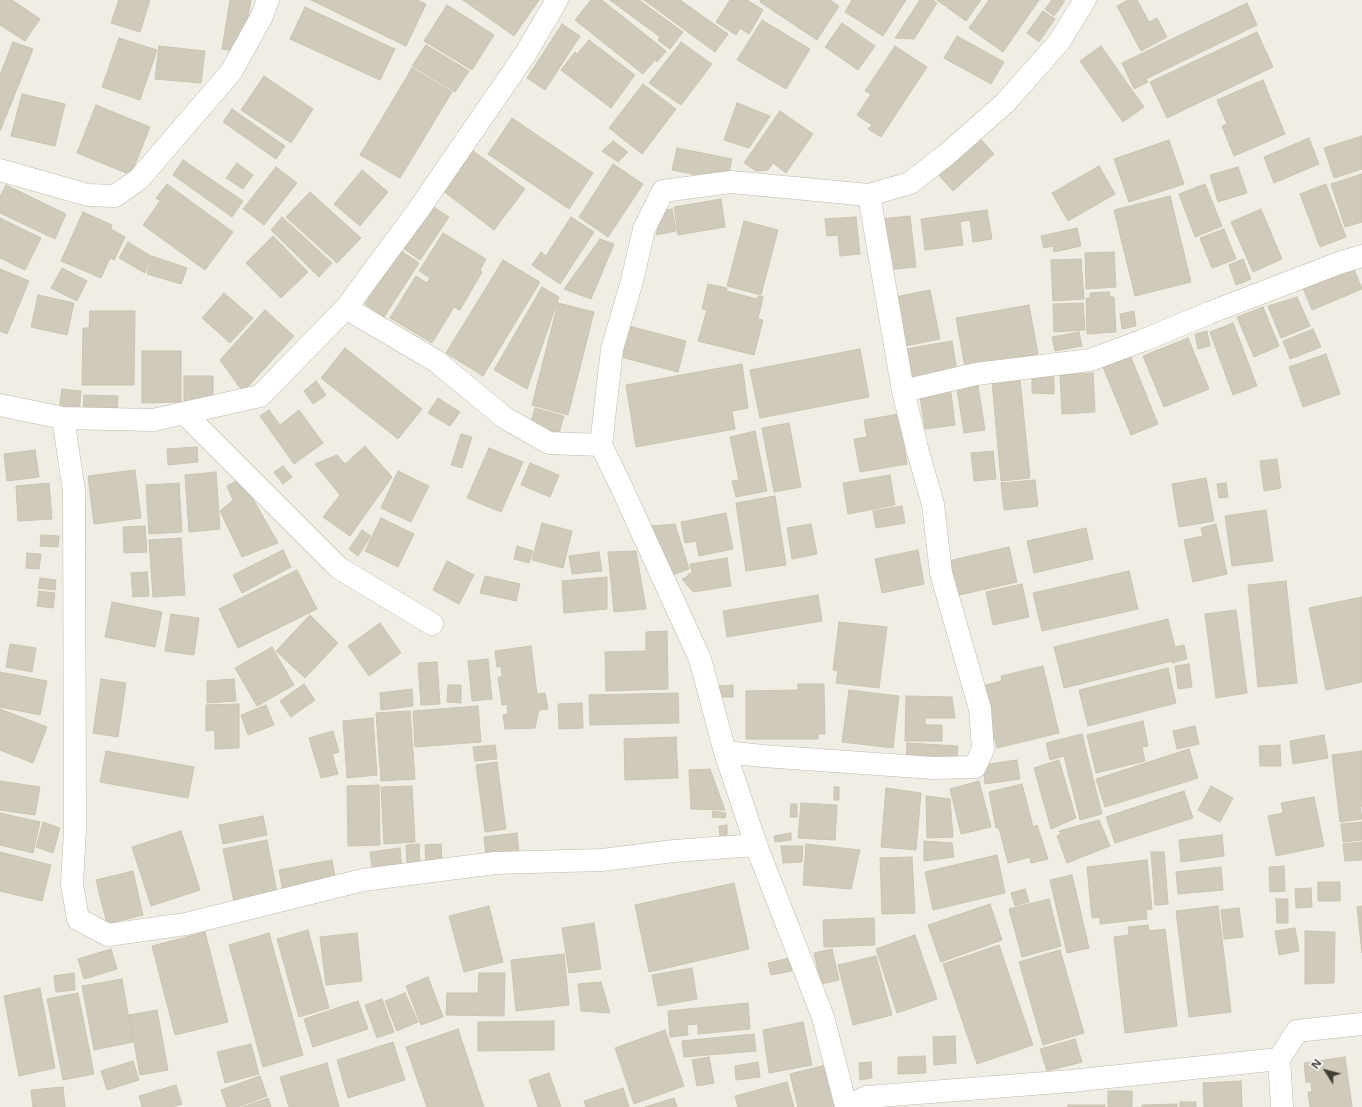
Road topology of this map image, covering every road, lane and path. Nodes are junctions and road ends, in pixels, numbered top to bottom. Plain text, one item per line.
1 (268, 0) edge
2 (557, 0) edge
3 (1085, 0) edge
4 (0, 170) edge
5 (869, 195) junction
6 (1362, 256) edge
7 (346, 308) junction
8 (903, 391) junction
9 (0, 405) edge
10 (184, 413) junction
11 (63, 418) junction
12 (601, 445) junction
13 (432, 624) dead end
14 (726, 752) junction
15 (756, 845) junction
16 (1362, 1024) edge
17 (1279, 1059) junction
18 (846, 1107) edge
19 (1282, 1107) edge

1 - 4 street
2 - 7 street
3 - 5 street
5 - 8 street
5 - 12 street
6 - 8 street
7 - 10 street
7 - 12 street
8 - 14 street
9 - 11 street
10 - 11 street
10 - 13 street
11 - 15 street
12 - 14 street
14 - 15 street
15 - 18 street
16 - 17 street
17 - 18 street
17 - 19 street

